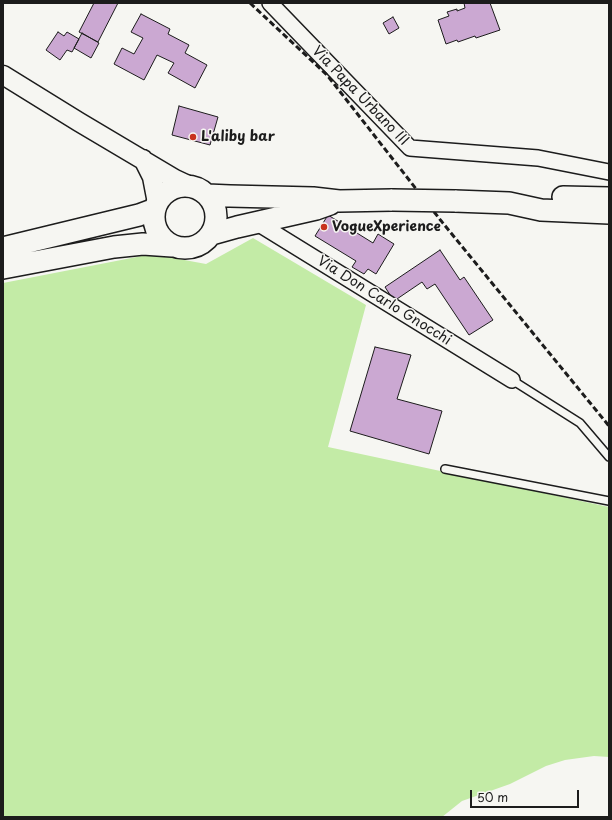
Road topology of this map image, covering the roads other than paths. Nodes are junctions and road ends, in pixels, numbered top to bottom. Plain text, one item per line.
1 (270, 3) edge
2 (3, 74) edge
3 (143, 159) junction
4 (609, 172) edge
5 (198, 190) junction
6 (609, 198) edge
7 (339, 201) junction
8 (509, 203) junction
9 (156, 206) junction
10 (609, 213) edge
11 (256, 222) junction
12 (212, 234) junction
13 (172, 246) junction
14 (3, 248) edge
15 (3, 268) edge
16 (512, 380) joint
17 (609, 457) edge
18 (445, 469) dead end
19 (609, 501) edge

1 - 4 street, Via Papa Urbano III
2 - 3 street
3 - 5 street
3 - 9 street
5 - 7 main road
5 - 9 main road
5 - 12 main road
6 - 8 main road
7 - 8 main road, bridge
7 - 11 main road
8 - 10 main road
9 - 13 main road
9 - 14 main road
11 - 12 main road
11 - 16 street, Via Don Carlo Gnocchi
12 - 13 main road
13 - 15 main road
16 - 17 lane
18 - 19 lane

